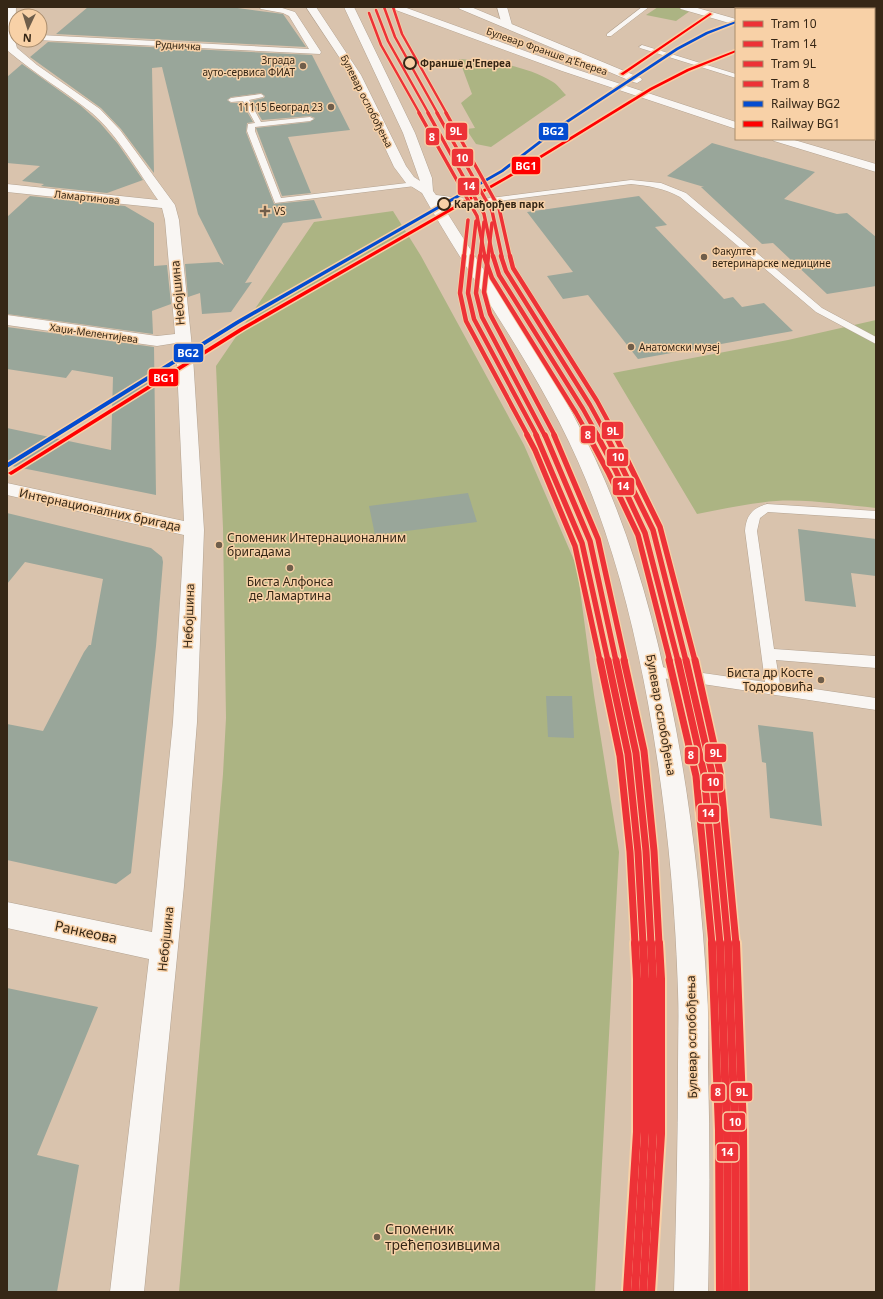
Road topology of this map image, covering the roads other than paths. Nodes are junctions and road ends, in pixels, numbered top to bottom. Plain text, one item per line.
1 (264, 7) edge
2 (302, 7) edge
3 (340, 7) edge
4 (396, 7) edge
5 (463, 7) edge
6 (502, 7) edge
7 (646, 7) edge
8 (684, 7) edge
9 (313, 10) edge
10 (351, 11) edge
11 (735, 22) edge
12 (507, 25) junction
13 (609, 35) dead end
14 (48, 38) edge
15 (520, 42) dead end
16 (12, 48) edge
17 (642, 48) dead end
18 (735, 76) edge
19 (662, 90) dead end
20 (261, 96) dead end
21 (245, 98) junction
22 (231, 100) dead end
23 (729, 112) dead end
24 (310, 119) dead end
25 (259, 124) junction
26 (735, 126) edge
27 (781, 140) edge
28 (876, 168) edge
29 (415, 184) junction
30 (7, 188) edge
31 (429, 194) junction
32 (468, 203) junction
33 (168, 205) junction
34 (446, 223) junction
35 (7, 320) edge
36 (182, 338) junction
37 (876, 341) edge
38 (7, 489) edge
39 (876, 515) edge
40 (194, 530) junction
41 (767, 654) junction
42 (876, 662) edge
43 (654, 672) junction
44 (773, 689) junction
45 (876, 704) edge
46 (7, 915) edge
47 (165, 949) junction
48 (127, 1292) edge
49 (691, 1292) edge

1 - 14 main road, Рудничка
2 - 9 main road
3 - 10 main road
4 - 26 main road, Булевар Франше д'Епереа
5 - 12 main road
6 - 12 main road
7 - 13 lane
8 - 11 main road
9 - 29 main road, Булевар ослобођења
10 - 31 main road, Булевар ослобођења
12 - 15 main road, Булевар Франше д'Епереа
16 - 33 main road, Небојшина
17 - 18 lane
19 - 23 main road
20 - 21 lane
21 - 22 lane
21 - 25 lane
24 - 25 lane
25 - 29 lane
27 - 28 main road
29 - 31 main road, Булевар ослобођења
30 - 33 main road, Ламартинова
31 - 32 main road
31 - 34 main road, Булевар ослобођења
32 - 34 main road
32 - 37 lane
33 - 36 main road, Небојшина
34 - 43 main road, Булевар ослобођења
35 - 36 main road, Хаџи-Мелентијева
36 - 40 main road, Небојшина
38 - 40 main road, Интернационалних бригада
39 - 41 lane
40 - 47 main road, Небојшина
41 - 42 lane
41 - 44 lane
43 - 44 lane
43 - 49 main road, Булевар ослобођења
44 - 45 lane
46 - 47 main road, Ранкеова
47 - 48 main road, Небојшина

